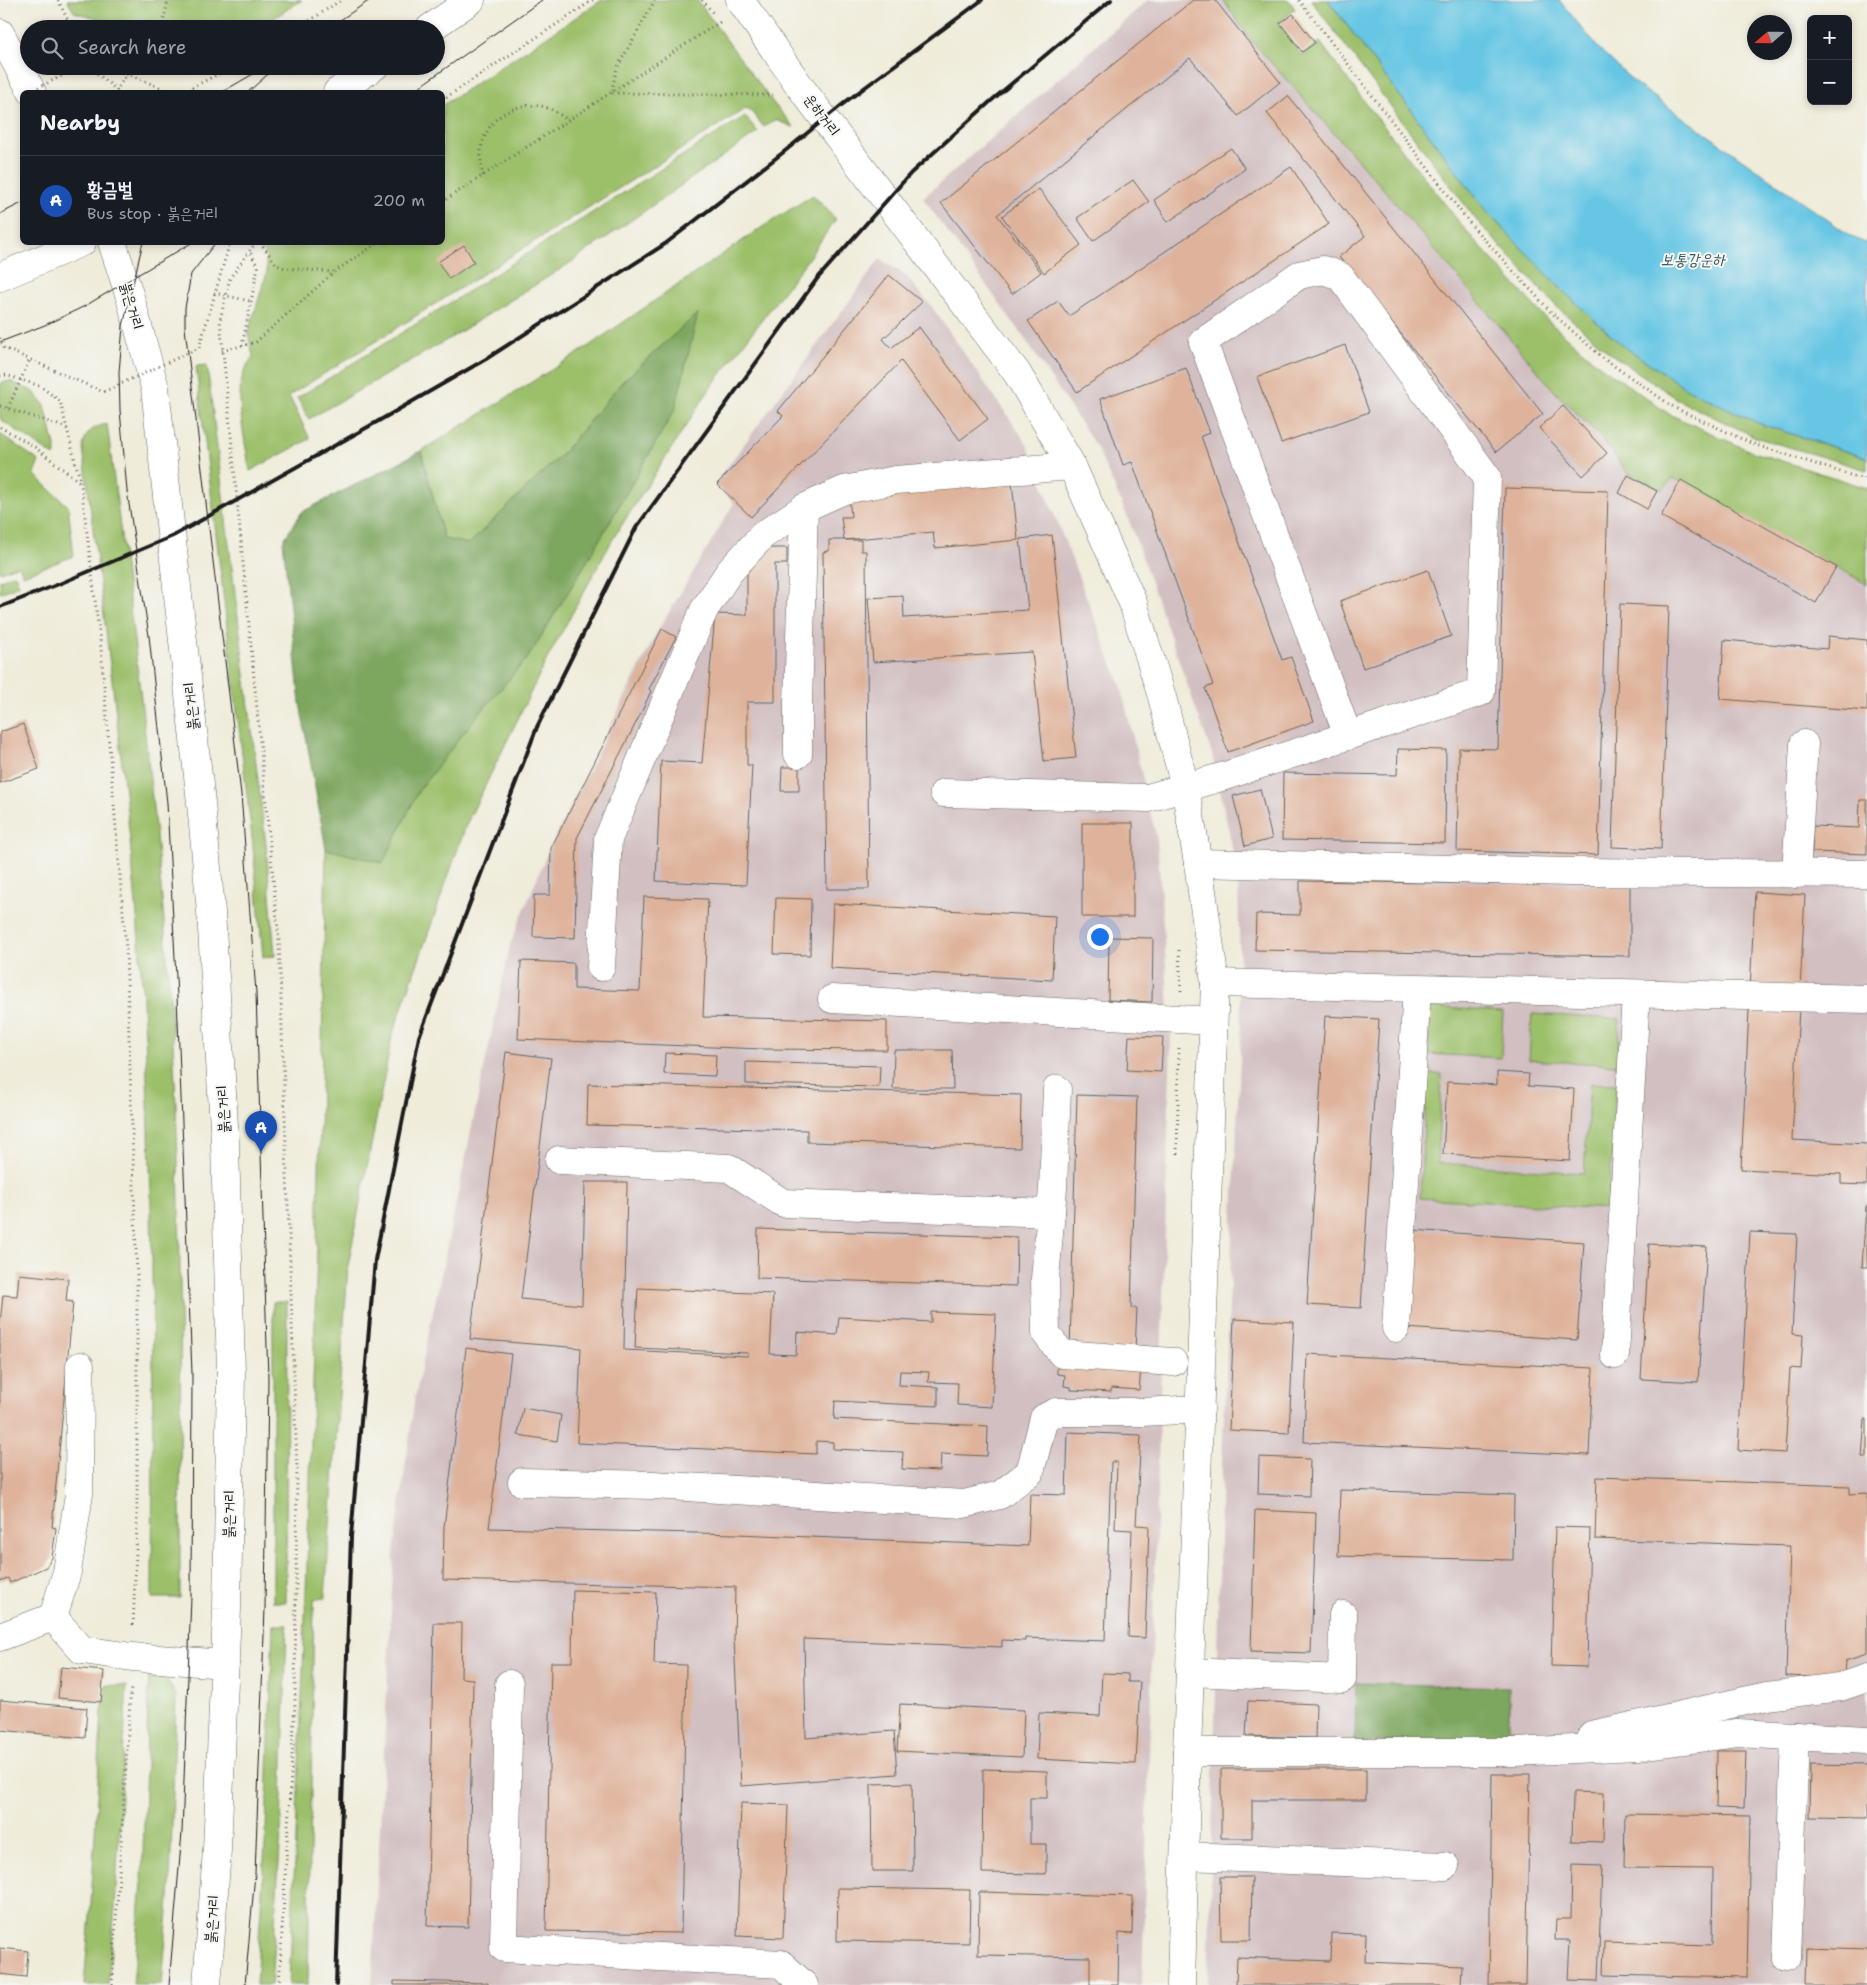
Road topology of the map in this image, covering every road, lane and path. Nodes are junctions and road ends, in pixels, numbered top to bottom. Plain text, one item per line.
1 (58, 0) edge
2 (168, 0) edge
3 (341, 0) edge
4 (471, 0) edge
5 (593, 0) edge
6 (655, 0) edge
7 (702, 0) edge
8 (740, 0) edge
9 (1299, 0) edge
10 (68, 20) edge
11 (164, 20) edge
12 (311, 20) edge
13 (442, 20) edge
14 (720, 22) junction
15 (725, 29) dead end
16 (0, 33) edge
17 (20, 72) edge
18 (21, 75) edge
19 (64, 75) edge
20 (100, 75) edge
21 (127, 75) edge
22 (130, 75) edge
23 (216, 75) edge
24 (362, 75) edge
25 (768, 88) dead end
26 (29, 90) edge
27 (34, 90) edge
28 (115, 90) edge
29 (118, 90) edge
30 (166, 90) edge
31 (187, 90) edge
32 (339, 90) edge
33 (611, 93) junction
34 (445, 98) edge
35 (568, 120) junction
36 (483, 176) junction
37 (445, 200) edge
38 (75, 245) edge
39 (113, 245) edge
40 (229, 245) edge
41 (253, 245) edge
42 (262, 245) edge
43 (374, 245) edge
44 (249, 250) junction
45 (334, 272) junction
46 (0, 277) edge
47 (214, 293) junction
48 (250, 301) junction
49 (0, 338) edge
50 (242, 346) junction
51 (222, 351) junction
52 (30, 359) junction
53 (0, 376) edge
54 (0, 406) edge
55 (8, 408) junction
56 (0, 427) edge
57 (67, 428) junction
58 (1072, 466) junction
59 (1867, 479) edge
60 (81, 484) junction
61 (804, 508) junction
62 (1348, 736) junction
63 (1804, 744) dead end
64 (798, 754) dead end
65 (1185, 787) junction
66 (944, 793) dead end
67 (1198, 863) junction
68 (1796, 874) junction
69 (1867, 874) edge
70 (1179, 949) dead end
71 (602, 967) dead end
72 (1215, 983) junction
73 (1417, 989) junction
74 (1636, 995) junction
75 (1180, 997) dead end
76 (832, 999) dead end
77 (1867, 999) edge
78 (1213, 1021) junction
79 (1180, 1037) dead end
80 (1056, 1089) dead end
81 (1177, 1156) dead end
82 (559, 1160) dead end
83 (1051, 1213) junction
84 (1396, 1328) dead end
85 (1616, 1355) dead end
86 (1173, 1362) dead end
87 (80, 1366) dead end
88 (1200, 1409) junction
89 (522, 1482) dead end
90 (1343, 1615) dead end
91 (53, 1617) junction
92 (0, 1637) edge
93 (132, 1657) junction
94 (225, 1664) junction
95 (1190, 1672) junction
96 (1867, 1678) edge
97 (510, 1684) dead end
98 (1840, 1687) junction
99 (1867, 1688) edge
100 (1795, 1736) junction
101 (1867, 1740) edge
102 (1187, 1752) junction
103 (1515, 1752) junction
104 (1185, 1856) junction
105 (1445, 1866) dead end
106 (1787, 1959) dead end
107 (112, 1985) edge
108 (207, 1985) edge
109 (279, 1985) edge
110 (804, 1985) edge
111 (1181, 1985) edge

1 - 10 path
2 - 11 path
3 - 12 path
4 - 13 street
5 - 34 path
6 - 33 path
7 - 14 path
8 - 58 street, 운하거리
9 - 59 path
14 - 15 path
14 - 33 path
16 - 17 street
18 - 26 street
19 - 27 path, bridge
20 - 28 path
21 - 29 path
22 - 30 path, bridge
23 - 31 path
24 - 32 street
25 - 33 path
33 - 35 path
35 - 36 path
35 - 36 path
36 - 37 path
38 - 46 street
39 - 94 street, 붉은거리
40 - 47 path, bridge
41 - 44 path
42 - 45 path
43 - 45 path
44 - 48 path
44 - 51 path
45 - 50 path
47 - 48 path, bridge
47 - 52 path, bridge
48 - 50 path
49 - 52 path, bridge
50 - 51 path
51 - 109 path
52 - 55 path, bridge
53 - 57 path
54 - 55 path
55 - 57 path
56 - 60 path
57 - 60 path
58 - 61 street
58 - 65 street, 운하거리
60 - 93 path
61 - 64 street
61 - 71 street
62 - 62 street
62 - 65 street
63 - 68 street
65 - 66 street
65 - 67 street, 운하거리
67 - 68 street
67 - 72 street, 운하거리
68 - 69 street
70 - 75 path
72 - 73 street
72 - 78 street, 운하거리
73 - 74 street
73 - 84 street
74 - 77 street
74 - 85 street
76 - 78 street
78 - 88 street, 운하거리
79 - 81 path
80 - 83 street
82 - 83 street
83 - 86 street
87 - 91 street
88 - 89 street
88 - 95 street, 운하거리
90 - 95 street
91 - 92 street
91 - 93 street
93 - 94 street
93 - 107 path
94 - 108 street, 붉은거리
95 - 102 street, 운하거리
96 - 98 street
97 - 110 street
98 - 99 street
98 - 103 street
100 - 101 street
100 - 103 street
100 - 106 street
102 - 103 street
102 - 104 street, 운하거리
104 - 105 street
104 - 111 street, 운하거리

